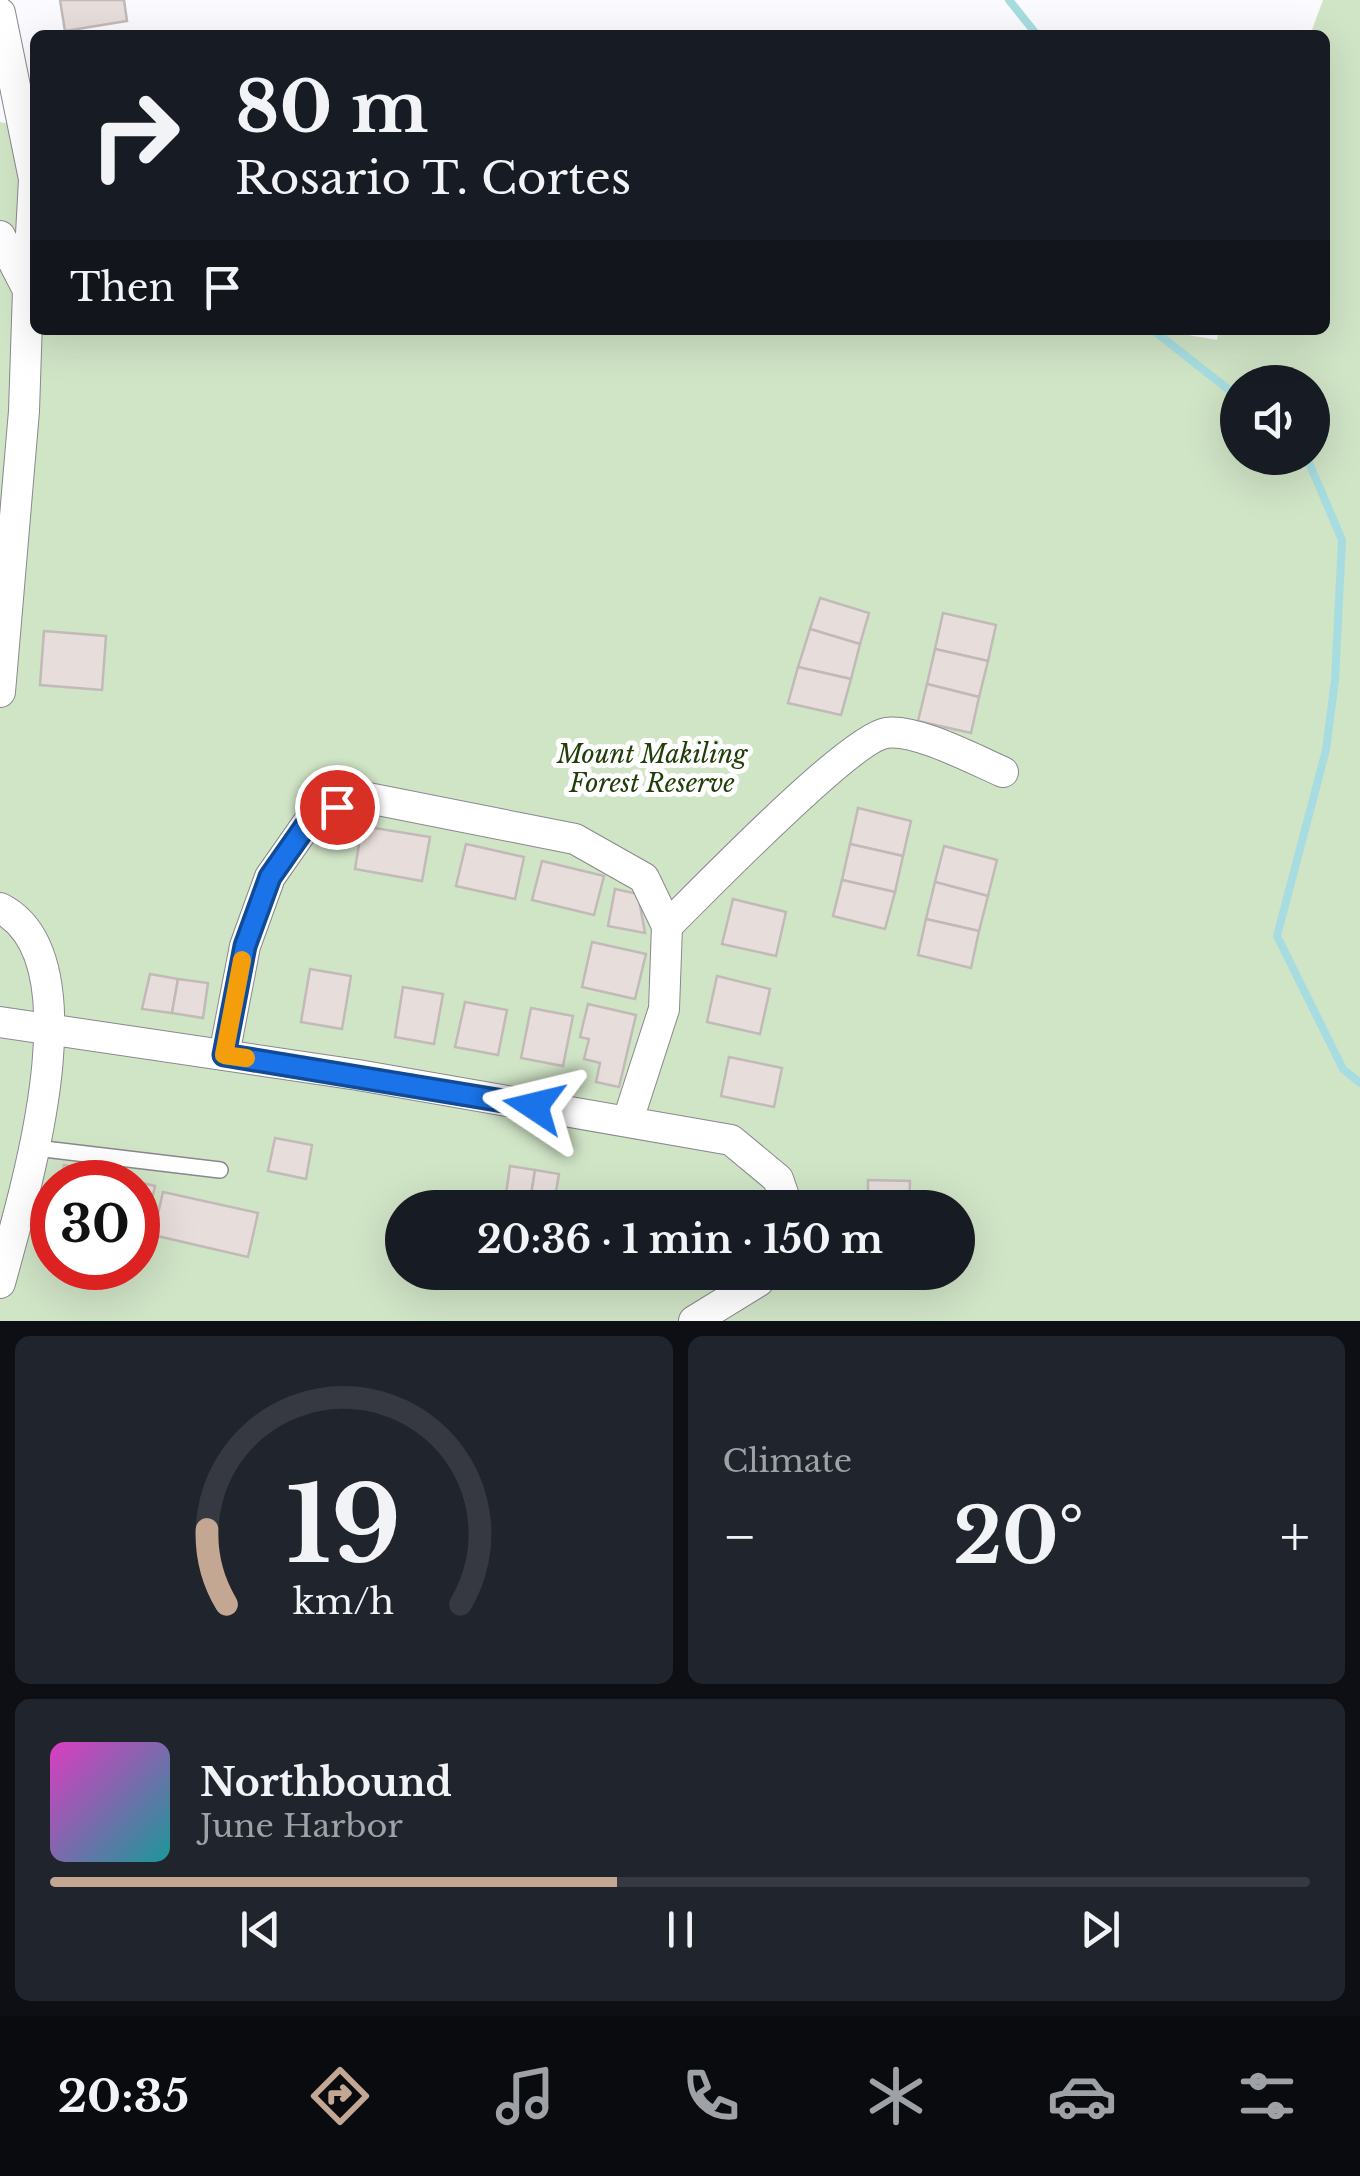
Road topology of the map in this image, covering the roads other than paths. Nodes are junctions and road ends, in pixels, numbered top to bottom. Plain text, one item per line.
1 (0, 13) edge
2 (30, 159) edge
3 (0, 236) edge
4 (30, 253) edge
5 (28, 290) junction
6 (0, 692) edge
7 (1003, 772) dead end
8 (0, 908) edge
9 (667, 926) junction
10 (0, 1022) edge
11 (50, 1030) junction
12 (224, 1055) junction
13 (628, 1120) junction
14 (36, 1148) junction
15 (220, 1170) dead end
16 (782, 1190) edge
17 (0, 1283) edge
18 (744, 1290) edge
19 (694, 1321) edge

1 - 2 street
3 - 5 street
4 - 5 street
5 - 6 street
7 - 9 street
8 - 11 street
9 - 12 street
9 - 13 street
10 - 11 street
11 - 12 street
11 - 14 street
12 - 13 street
13 - 16 street
14 - 15 lane
14 - 17 street
18 - 19 street

